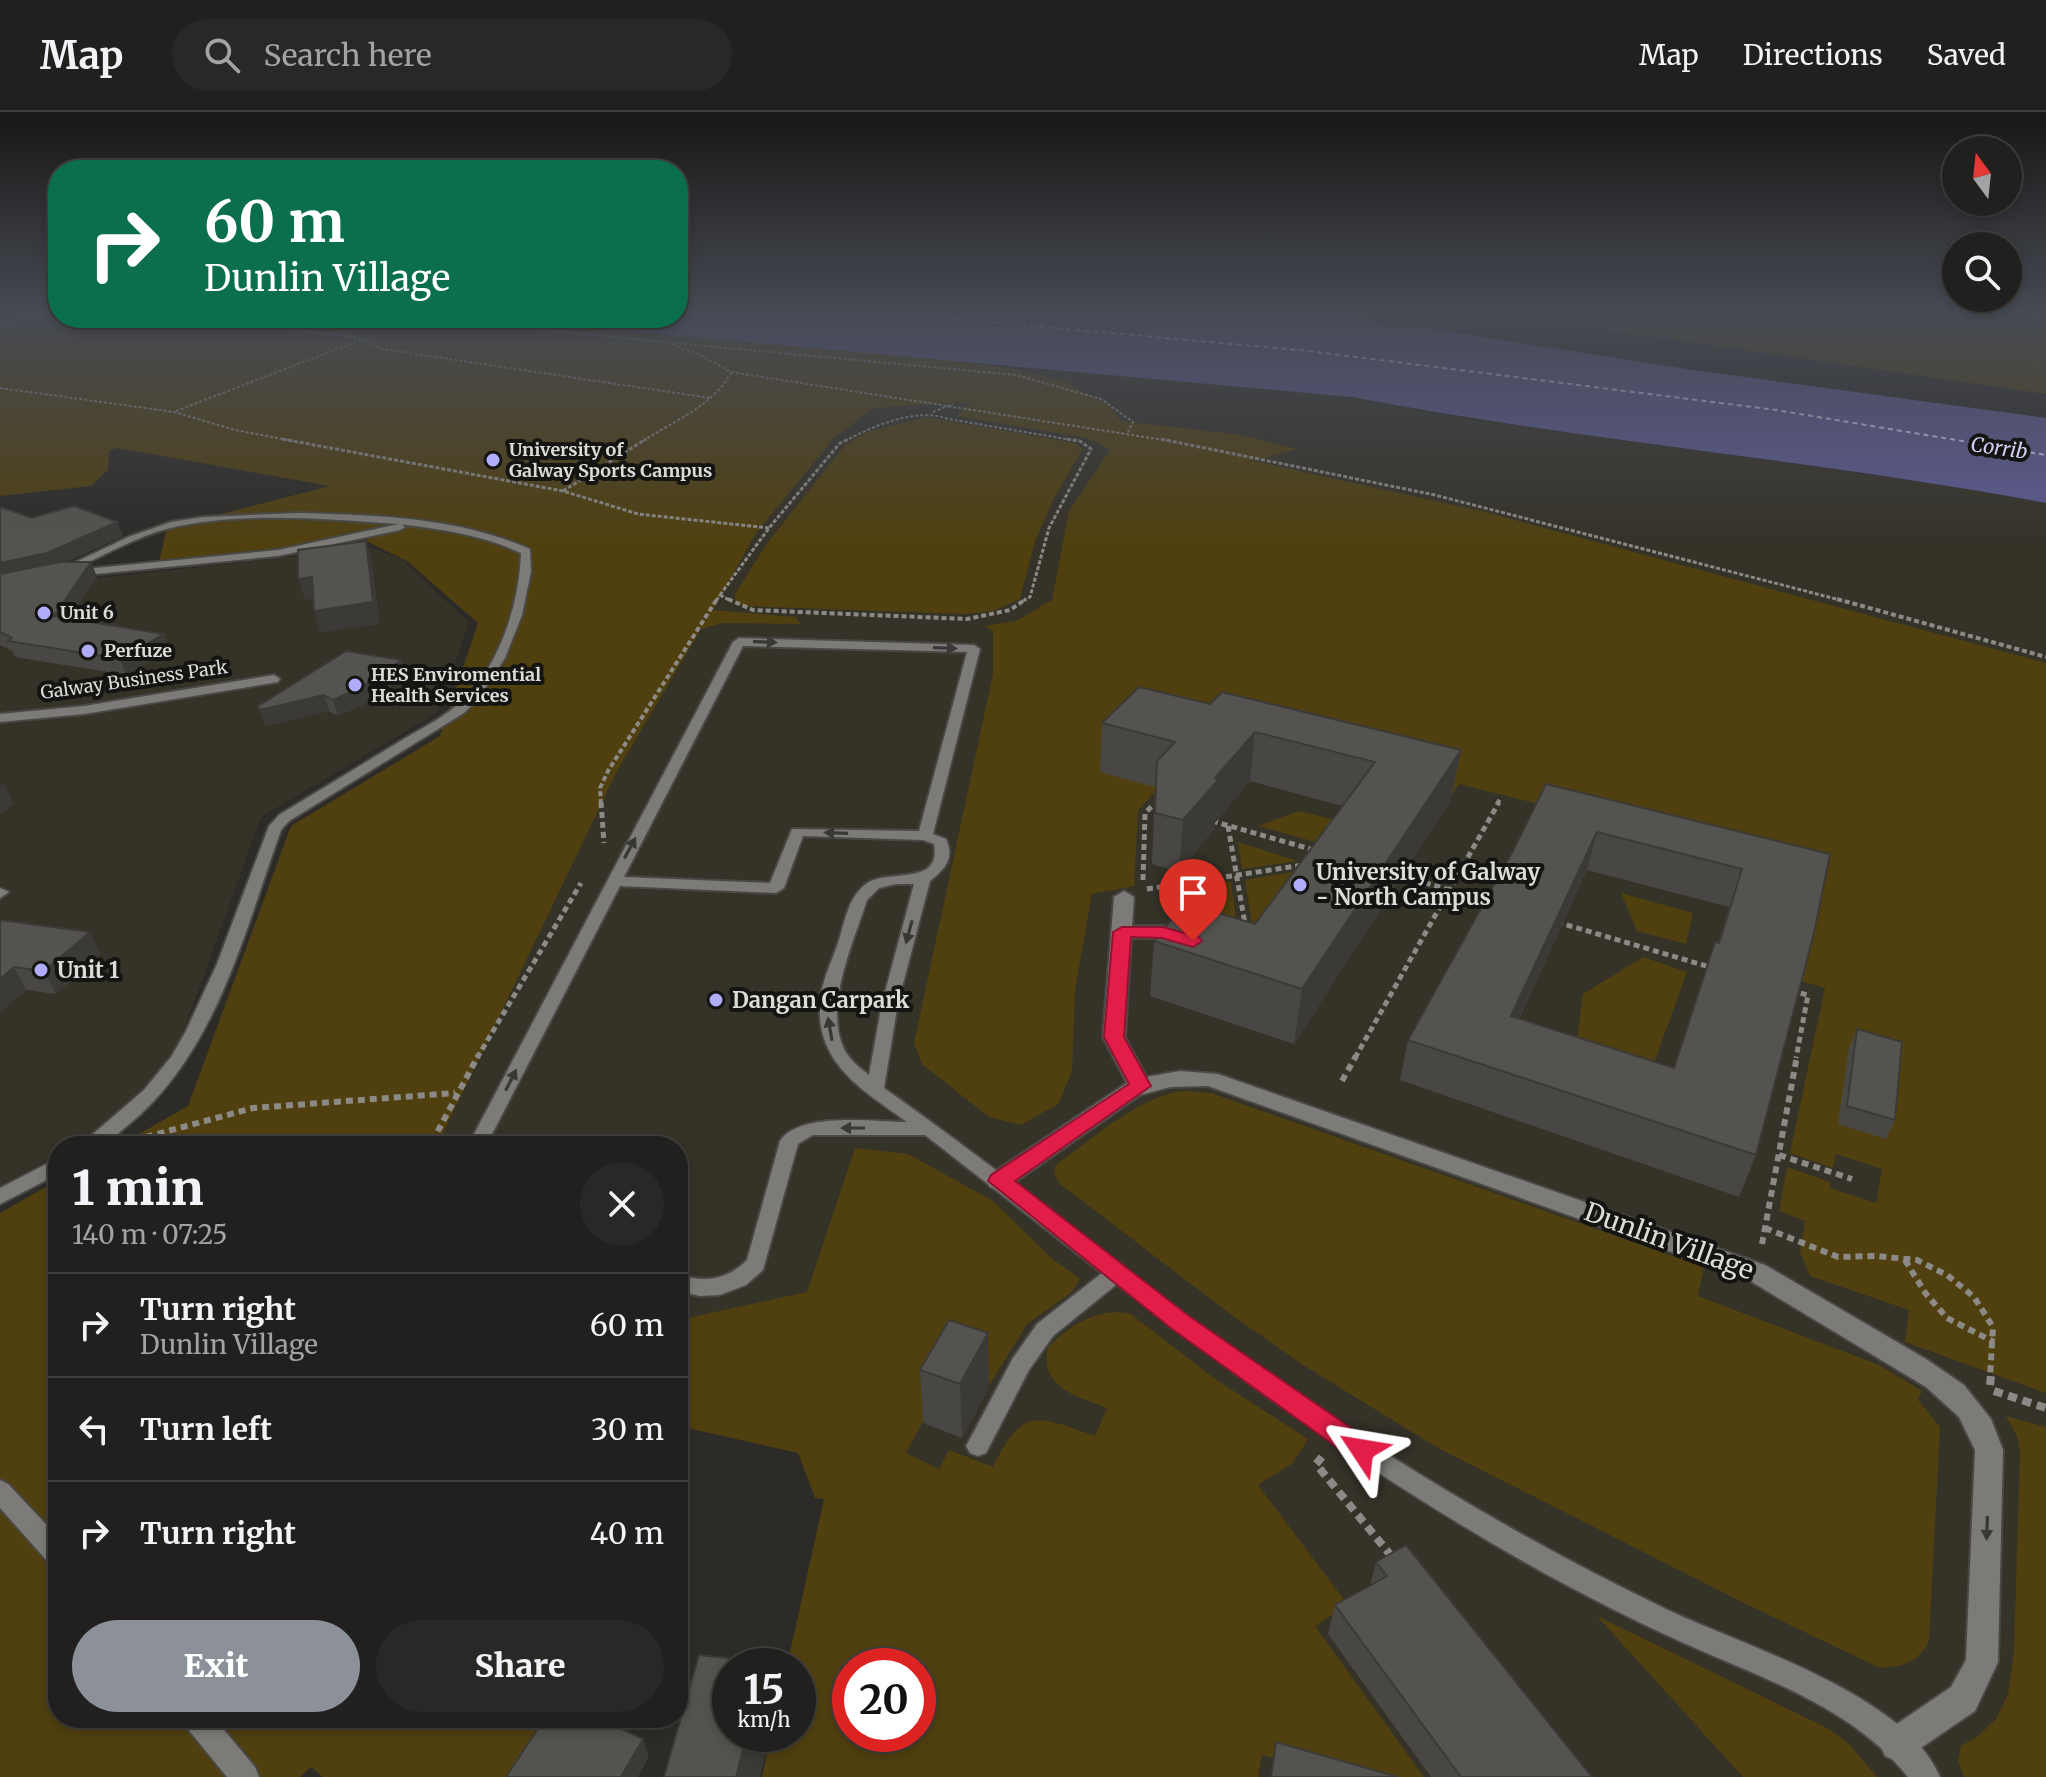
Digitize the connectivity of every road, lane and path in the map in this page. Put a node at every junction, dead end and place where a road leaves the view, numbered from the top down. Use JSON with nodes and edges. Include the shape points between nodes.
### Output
{"nodes":[{"id":1,"x":12,"y":390,"type":"edge"},
{"id":2,"x":231,"y":390,"type":"edge"},
{"id":3,"x":654,"y":390,"type":"edge"},
{"id":4,"x":721,"y":390,"type":"edge"},
{"id":5,"x":854,"y":390,"type":"edge"},
{"id":6,"x":1068,"y":390,"type":"edge"},
{"id":7,"x":710,"y":398,"type":"junction"},
{"id":8,"x":954,"y":404,"type":"junction"},
{"id":9,"x":174,"y":412,"type":"junction"},
{"id":10,"x":932,"y":413,"type":"junction"},
{"id":11,"x":1128,"y":432,"type":"junction"},
{"id":12,"x":563,"y":491,"type":"junction"},
{"id":13,"x":415,"y":525,"type":"junction"},
{"id":14,"x":769,"y":528,"type":"junction"},
{"id":15,"x":720,"y":595,"type":"junction"},
{"id":16,"x":2046,"y":657,"type":"edge"},
{"id":17,"x":274,"y":679,"type":"dead end"},
{"id":18,"x":0,"y":718,"type":"edge"},
{"id":19,"x":1500,"y":799,"type":"dead end"},
{"id":20,"x":1168,"y":809,"type":"edge"},
{"id":21,"x":1198,"y":817,"type":"edge"},
{"id":22,"x":1228,"y":826,"type":"junction"},
{"id":23,"x":925,"y":836,"type":"junction"},
{"id":24,"x":604,"y":843,"type":"dead end"},
{"id":25,"x":1315,"y":851,"type":"edge"},
{"id":26,"x":1309,"y":864,"type":"edge"},
{"id":27,"x":589,"y":870,"type":"dead end"},
{"id":28,"x":1389,"y":872,"type":"edge"},
{"id":29,"x":1237,"y":875,"type":"junction"},
{"id":30,"x":923,"y":879,"type":"junction"},
{"id":31,"x":613,"y":881,"type":"junction"},
{"id":32,"x":1449,"y":889,"type":"junction"},
{"id":33,"x":1124,"y":897,"type":"dead end"},
{"id":34,"x":1492,"y":902,"type":"edge"},
{"id":35,"x":1549,"y":919,"type":"edge"},
{"id":36,"x":1246,"y":931,"type":"edge"},
{"id":37,"x":1122,"y":932,"type":"junction"},
{"id":38,"x":1207,"y":946,"type":"edge"},
{"id":39,"x":1714,"y":968,"type":"edge"},
{"id":40,"x":1790,"y":990,"type":"edge"},
{"id":41,"x":1342,"y":1081,"type":"dead end"},
{"id":42,"x":1140,"y":1086,"type":"junction"},
{"id":43,"x":875,"y":1090,"type":"junction"},
{"id":44,"x":456,"y":1093,"type":"junction"},
{"id":45,"x":931,"y":1129,"type":"junction"},
{"id":46,"x":101,"y":1136,"type":"edge"},
{"id":47,"x":148,"y":1136,"type":"edge"},
{"id":48,"x":435,"y":1136,"type":"edge"},
{"id":49,"x":482,"y":1136,"type":"edge"},
{"id":50,"x":1779,"y":1155,"type":"junction"},
{"id":51,"x":48,"y":1171,"type":"edge"},
{"id":52,"x":1852,"y":1179,"type":"dead end"},
{"id":53,"x":999,"y":1181,"type":"junction"},
{"id":54,"x":0,"y":1197,"type":"edge"},
{"id":55,"x":1765,"y":1228,"type":"junction"},
{"id":56,"x":1904,"y":1259,"type":"junction"},
{"id":57,"x":1118,"y":1272,"type":"junction"},
{"id":58,"x":1756,"y":1272,"type":"junction"},
{"id":59,"x":688,"y":1286,"type":"edge"},
{"id":60,"x":1994,"y":1342,"type":"junction"},
{"id":61,"x":1990,"y":1390,"type":"dead end"},
{"id":62,"x":978,"y":1446,"type":"dead end"},
{"id":63,"x":1328,"y":1450,"type":"dead end"},
{"id":64,"x":0,"y":1491,"type":"edge"},
{"id":65,"x":48,"y":1544,"type":"edge"},
{"id":66,"x":1395,"y":1561,"type":"edge"},
{"id":67,"x":205,"y":1728,"type":"edge"},
{"id":68,"x":1897,"y":1744,"type":"junction"},
{"id":69,"x":245,"y":1777,"type":"edge"},
{"id":70,"x":1926,"y":1777,"type":"edge"}],
"edges":[{"from":1,"to":9,"type":"path"},
{"from":2,"to":9,"type":"path"},
{"from":3,"to":7,"type":"path"},
{"from":4,"to":7,"type":"path"},
{"from":5,"to":8,"type":"path"},
{"from":6,"to":11,"type":"path","via":[[1101,399],[1133,422]]},
{"from":7,"to":12,"type":"path"},
{"from":8,"to":10,"type":"path"},
{"from":8,"to":11,"type":"path"},
{"from":9,"to":12,"type":"path","via":[[235,430]]},
{"from":10,"to":14,"type":"path","via":[[868,429],[840,443]]},
{"from":10,"to":15,"type":"path","via":[[1080,441],[1091,449],[1049,528],[1030,597],[1023,604],[967,619],[753,610]]},
{"from":11,"to":16,"type":"path","via":[[1435,495]]},
{"from":12,"to":14,"type":"path","via":[[638,514]]},
{"from":13,"to":13,"type":"lane","via":[[349,516],[170,525],[51,575],[278,553]]},
{"from":13,"to":46,"type":"lane","via":[[472,531],[526,551],[514,617],[484,682],[460,710],[297,809],[274,829],[209,1001],[188,1042],[160,1084]]},
{"from":14,"to":15,"type":"path"},
{"from":15,"to":24,"type":"path","via":[[600,788]]},
{"from":17,"to":18,"type":"lane","name":"Galway Business Park"},
{"from":19,"to":32,"type":"path"},
{"from":20,"to":29,"type":"path","via":[[1153,805],[1145,813],[1143,889]]},
{"from":21,"to":22,"type":"path"},
{"from":22,"to":25,"type":"path"},
{"from":22,"to":29,"type":"path"},
{"from":23,"to":30,"type":"lane","via":[[941,842],[943,852],[939,867]]},
{"from":23,"to":31,"type":"lane","one_way":true,"via":[[797,832],[776,888]]},
{"from":31,"to":23,"type":"lane","one_way":true,"via":[[739,642],[974,649]]},
{"from":26,"to":29,"type":"path"},
{"from":27,"to":44,"type":"path"},
{"from":28,"to":32,"type":"path"},
{"from":29,"to":36,"type":"path"},
{"from":30,"to":43,"type":"lane","one_way":true,"via":[[890,1003]]},
{"from":43,"to":30,"type":"lane","one_way":true,"via":[[847,1067],[832,1042],[828,1000],[860,898],[874,885]]},
{"from":49,"to":31,"type":"lane","one_way":true},
{"from":32,"to":34,"type":"path"},
{"from":32,"to":41,"type":"path"},
{"from":33,"to":37,"type":"street"},
{"from":35,"to":39,"type":"path"},
{"from":37,"to":38,"type":"street","via":[[1163,932]]},
{"from":37,"to":42,"type":"street","via":[[1114,1037]]},
{"from":40,"to":50,"type":"path","via":[[1808,995]]},
{"from":42,"to":53,"type":"street","name":"Dunlin Village"},
{"from":42,"to":58,"type":"street","name":"Dunlin Village","via":[[1174,1078],[1210,1079]]},
{"from":43,"to":45,"type":"lane"},
{"from":44,"to":47,"type":"path","via":[[253,1108]]},
{"from":44,"to":48,"type":"path"},
{"from":45,"to":53,"type":"lane"},
{"from":45,"to":59,"type":"lane","one_way":true,"via":[[800,1132],[789,1141],[756,1264],[742,1280],[723,1287]]},
{"from":50,"to":52,"type":"path"},
{"from":50,"to":55,"type":"path"},
{"from":51,"to":54,"type":"lane"},
{"from":53,"to":57,"type":"lane"},
{"from":55,"to":56,"type":"path","via":[[1838,1257]]},
{"from":55,"to":58,"type":"path"},
{"from":56,"to":60,"type":"path","via":[[1947,1318]]},
{"from":56,"to":60,"type":"path","via":[[1934,1267],[1962,1286],[1985,1312]]},
{"from":57,"to":62,"type":"lane","via":[[1045,1330]]},
{"from":57,"to":68,"type":"lane","via":[[1265,1384],[1479,1524],[1862,1714]]},
{"from":58,"to":68,"type":"street","name":"Dunlin Village","one_way":true,"via":[[1947,1385],[1985,1432],[1989,1450],[1982,1662],[1963,1699]]},
{"from":60,"to":61,"type":"path"},
{"from":63,"to":66,"type":"path","via":[[1316,1464]]},
{"from":64,"to":65,"type":"lane"},
{"from":67,"to":69,"type":"lane"},
{"from":68,"to":70,"type":"lane"}]}
